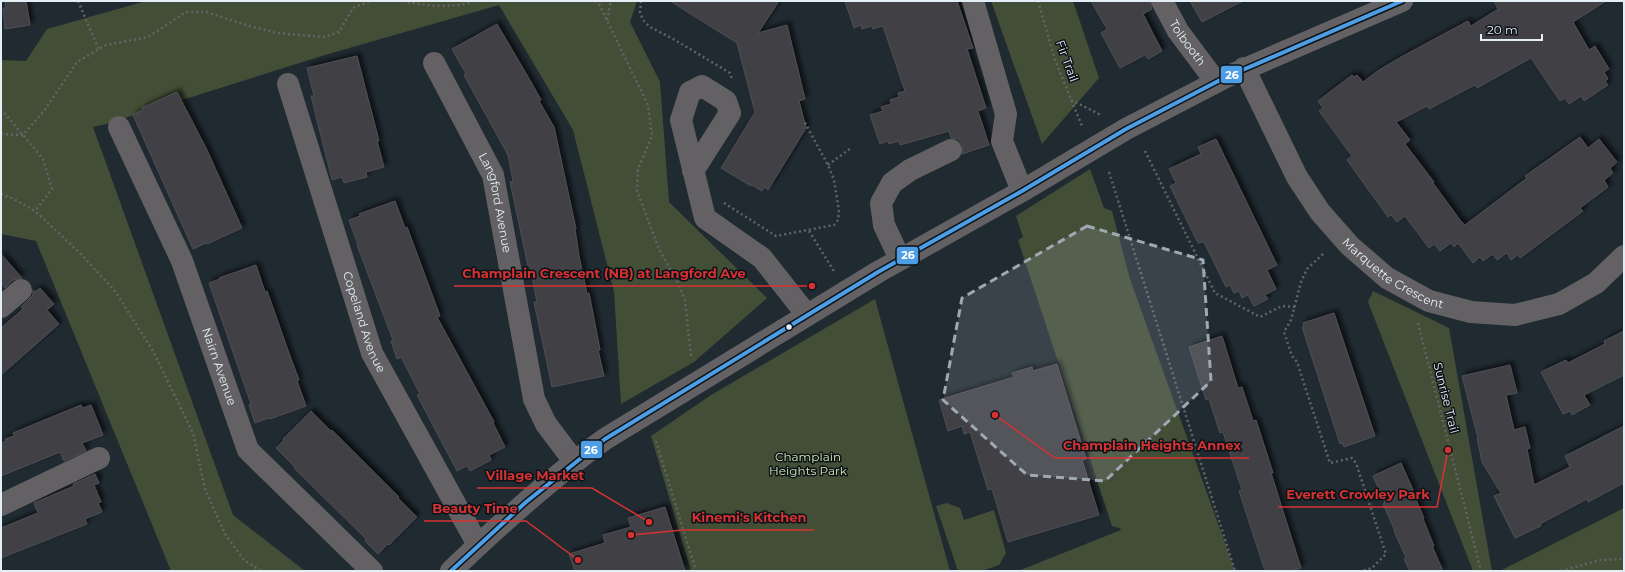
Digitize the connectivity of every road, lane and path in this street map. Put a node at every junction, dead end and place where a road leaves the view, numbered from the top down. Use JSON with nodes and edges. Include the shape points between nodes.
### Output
{"nodes":[{"id":1,"x":78,"y":1,"type":"edge"},
{"id":2,"x":370,"y":1,"type":"edge"},
{"id":3,"x":403,"y":1,"type":"edge"},
{"id":4,"x":448,"y":1,"type":"edge"},
{"id":5,"x":474,"y":1,"type":"edge"},
{"id":6,"x":594,"y":1,"type":"edge"},
{"id":7,"x":610,"y":1,"type":"edge"},
{"id":8,"x":641,"y":1,"type":"edge"},
{"id":9,"x":973,"y":1,"type":"edge"},
{"id":10,"x":1038,"y":1,"type":"edge"},
{"id":11,"x":1162,"y":1,"type":"edge"},
{"id":12,"x":1402,"y":1,"type":"edge"},
{"id":13,"x":448,"y":5,"type":"junction"},
{"id":14,"x":607,"y":20,"type":"junction"},
{"id":15,"x":99,"y":50,"type":"junction"},
{"id":16,"x":434,"y":63,"type":"dead end"},
{"id":17,"x":1244,"y":68,"type":"junction"},
{"id":18,"x":1216,"y":82,"type":"junction"},
{"id":19,"x":288,"y":84,"type":"dead end"},
{"id":20,"x":734,"y":87,"type":"dead end"},
{"id":21,"x":1072,"y":100,"type":"junction"},
{"id":22,"x":1,"y":109,"type":"edge"},
{"id":23,"x":1101,"y":115,"type":"dead end"},
{"id":24,"x":804,"y":121,"type":"dead end"},
{"id":25,"x":1082,"y":126,"type":"dead end"},
{"id":26,"x":119,"y":127,"type":"dead end"},
{"id":27,"x":1,"y":134,"type":"edge"},
{"id":28,"x":23,"y":135,"type":"junction"},
{"id":29,"x":851,"y":148,"type":"dead end"},
{"id":30,"x":951,"y":150,"type":"dead end"},
{"id":31,"x":1145,"y":151,"type":"dead end"},
{"id":32,"x":828,"y":165,"type":"junction"},
{"id":33,"x":693,"y":171,"type":"dead end"},
{"id":34,"x":1109,"y":172,"type":"dead end"},
{"id":35,"x":1022,"y":191,"type":"junction"},
{"id":36,"x":1,"y":194,"type":"edge"},
{"id":37,"x":723,"y":202,"type":"dead end"},
{"id":38,"x":35,"y":211,"type":"junction"},
{"id":39,"x":808,"y":231,"type":"junction"},
{"id":40,"x":1323,"y":254,"type":"dead end"},
{"id":41,"x":1624,"y":256,"type":"edge"},
{"id":42,"x":900,"y":259,"type":"junction"},
{"id":43,"x":835,"y":273,"type":"dead end"},
{"id":44,"x":21,"y":290,"type":"dead end"},
{"id":45,"x":1,"y":307,"type":"edge"},
{"id":46,"x":1295,"y":307,"type":"junction"},
{"id":47,"x":807,"y":315,"type":"junction"},
{"id":48,"x":1418,"y":323,"type":"dead end"},
{"id":49,"x":691,"y":356,"type":"dead end"},
{"id":50,"x":656,"y":441,"type":"dead end"},
{"id":51,"x":99,"y":458,"type":"dead end"},
{"id":52,"x":574,"y":462,"type":"junction"},
{"id":53,"x":1,"y":504,"type":"edge"},
{"id":54,"x":478,"y":545,"type":"junction"},
{"id":55,"x":1624,"y":559,"type":"edge"},
{"id":56,"x":261,"y":571,"type":"edge"},
{"id":57,"x":372,"y":571,"type":"edge"},
{"id":58,"x":451,"y":571,"type":"edge"},
{"id":59,"x":696,"y":571,"type":"edge"},
{"id":60,"x":1235,"y":571,"type":"edge"},
{"id":61,"x":1362,"y":571,"type":"edge"},
{"id":62,"x":1481,"y":571,"type":"edge"},
{"id":63,"x":1561,"y":571,"type":"edge"}],
"edges":[{"from":1,"to":15,"type":"path"},
{"from":2,"to":15,"type":"path","via":[[353,8],[339,32],[322,37],[277,33],[206,12],[186,12],[148,37],[106,45]]},
{"from":3,"to":13,"type":"path","via":[[420,6]]},
{"from":4,"to":13,"type":"path"},
{"from":5,"to":13,"type":"path"},
{"from":6,"to":14,"type":"path","via":[[599,4]]},
{"from":7,"to":14,"type":"path"},
{"from":8,"to":20,"type":"path","via":[[642,20],[730,73]]},
{"from":9,"to":35,"type":"street","via":[[1006,114],[1002,142]]},
{"from":10,"to":21,"type":"path","name":"Fir Trail","via":[[1055,60]]},
{"from":11,"to":18,"type":"street","name":"Tolbooth","via":[[1178,31]]},
{"from":12,"to":17,"type":"street"},
{"from":14,"to":49,"type":"path","via":[[648,106],[652,136],[638,169],[637,191],[659,249],[679,285],[684,300]]},
{"from":15,"to":28,"type":"path","via":[[77,62],[44,111]]},
{"from":16,"to":52,"type":"street","name":"Langford Avenue","via":[[493,175],[534,399],[546,424]]},
{"from":17,"to":18,"type":"street"},
{"from":17,"to":41,"type":"street","name":"Marquette Crescent","via":[[1297,177],[1320,212],[1350,246],[1387,278],[1429,301],[1471,312],[1515,315],[1559,304],[1596,283]]},
{"from":18,"to":35,"type":"street","via":[[1126,129]]},
{"from":19,"to":54,"type":"street","name":"Copeland Avenue","via":[[372,353]]},
{"from":21,"to":23,"type":"path"},
{"from":21,"to":25,"type":"path","name":"Fir Trail"},
{"from":22,"to":28,"type":"path"},
{"from":24,"to":32,"type":"path"},
{"from":26,"to":57,"type":"street","name":"Nairn Avenue","via":[[182,261],[248,450]]},
{"from":27,"to":28,"type":"path"},
{"from":28,"to":38,"type":"path","via":[[44,159],[52,189]]},
{"from":29,"to":32,"type":"path"},
{"from":30,"to":42,"type":"street","via":[[910,170],[892,183],[881,203],[884,225]]},
{"from":31,"to":46,"type":"path","via":[[1216,293],[1260,317],[1282,306]]},
{"from":32,"to":39,"type":"path","via":[[834,180],[838,220],[834,225]]},
{"from":33,"to":47,"type":"street","via":[[705,218],[762,258]]},
{"from":34,"to":60,"type":"path"},
{"from":35,"to":42,"type":"street"},
{"from":36,"to":38,"type":"path"},
{"from":37,"to":39,"type":"path","via":[[776,236]]},
{"from":38,"to":56,"type":"path","via":[[79,252],[115,292],[153,351],[193,433],[205,489],[225,534],[244,560]]},
{"from":39,"to":43,"type":"path"},
{"from":40,"to":46,"type":"path","via":[[1307,269]]},
{"from":42,"to":47,"type":"street"},
{"from":44,"to":45,"type":"street"},
{"from":46,"to":61,"type":"path","via":[[1284,332],[1330,463],[1352,458],[1356,463],[1386,554],[1372,568]]},
{"from":47,"to":52,"type":"street","via":[[605,439]]},
{"from":48,"to":62,"type":"path","name":"Sunrise Trail"},
{"from":50,"to":59,"type":"path"},
{"from":51,"to":53,"type":"street"},
{"from":52,"to":54,"type":"street"},
{"from":54,"to":58,"type":"street"},
{"from":55,"to":63,"type":"path","via":[[1600,560]]}]}
